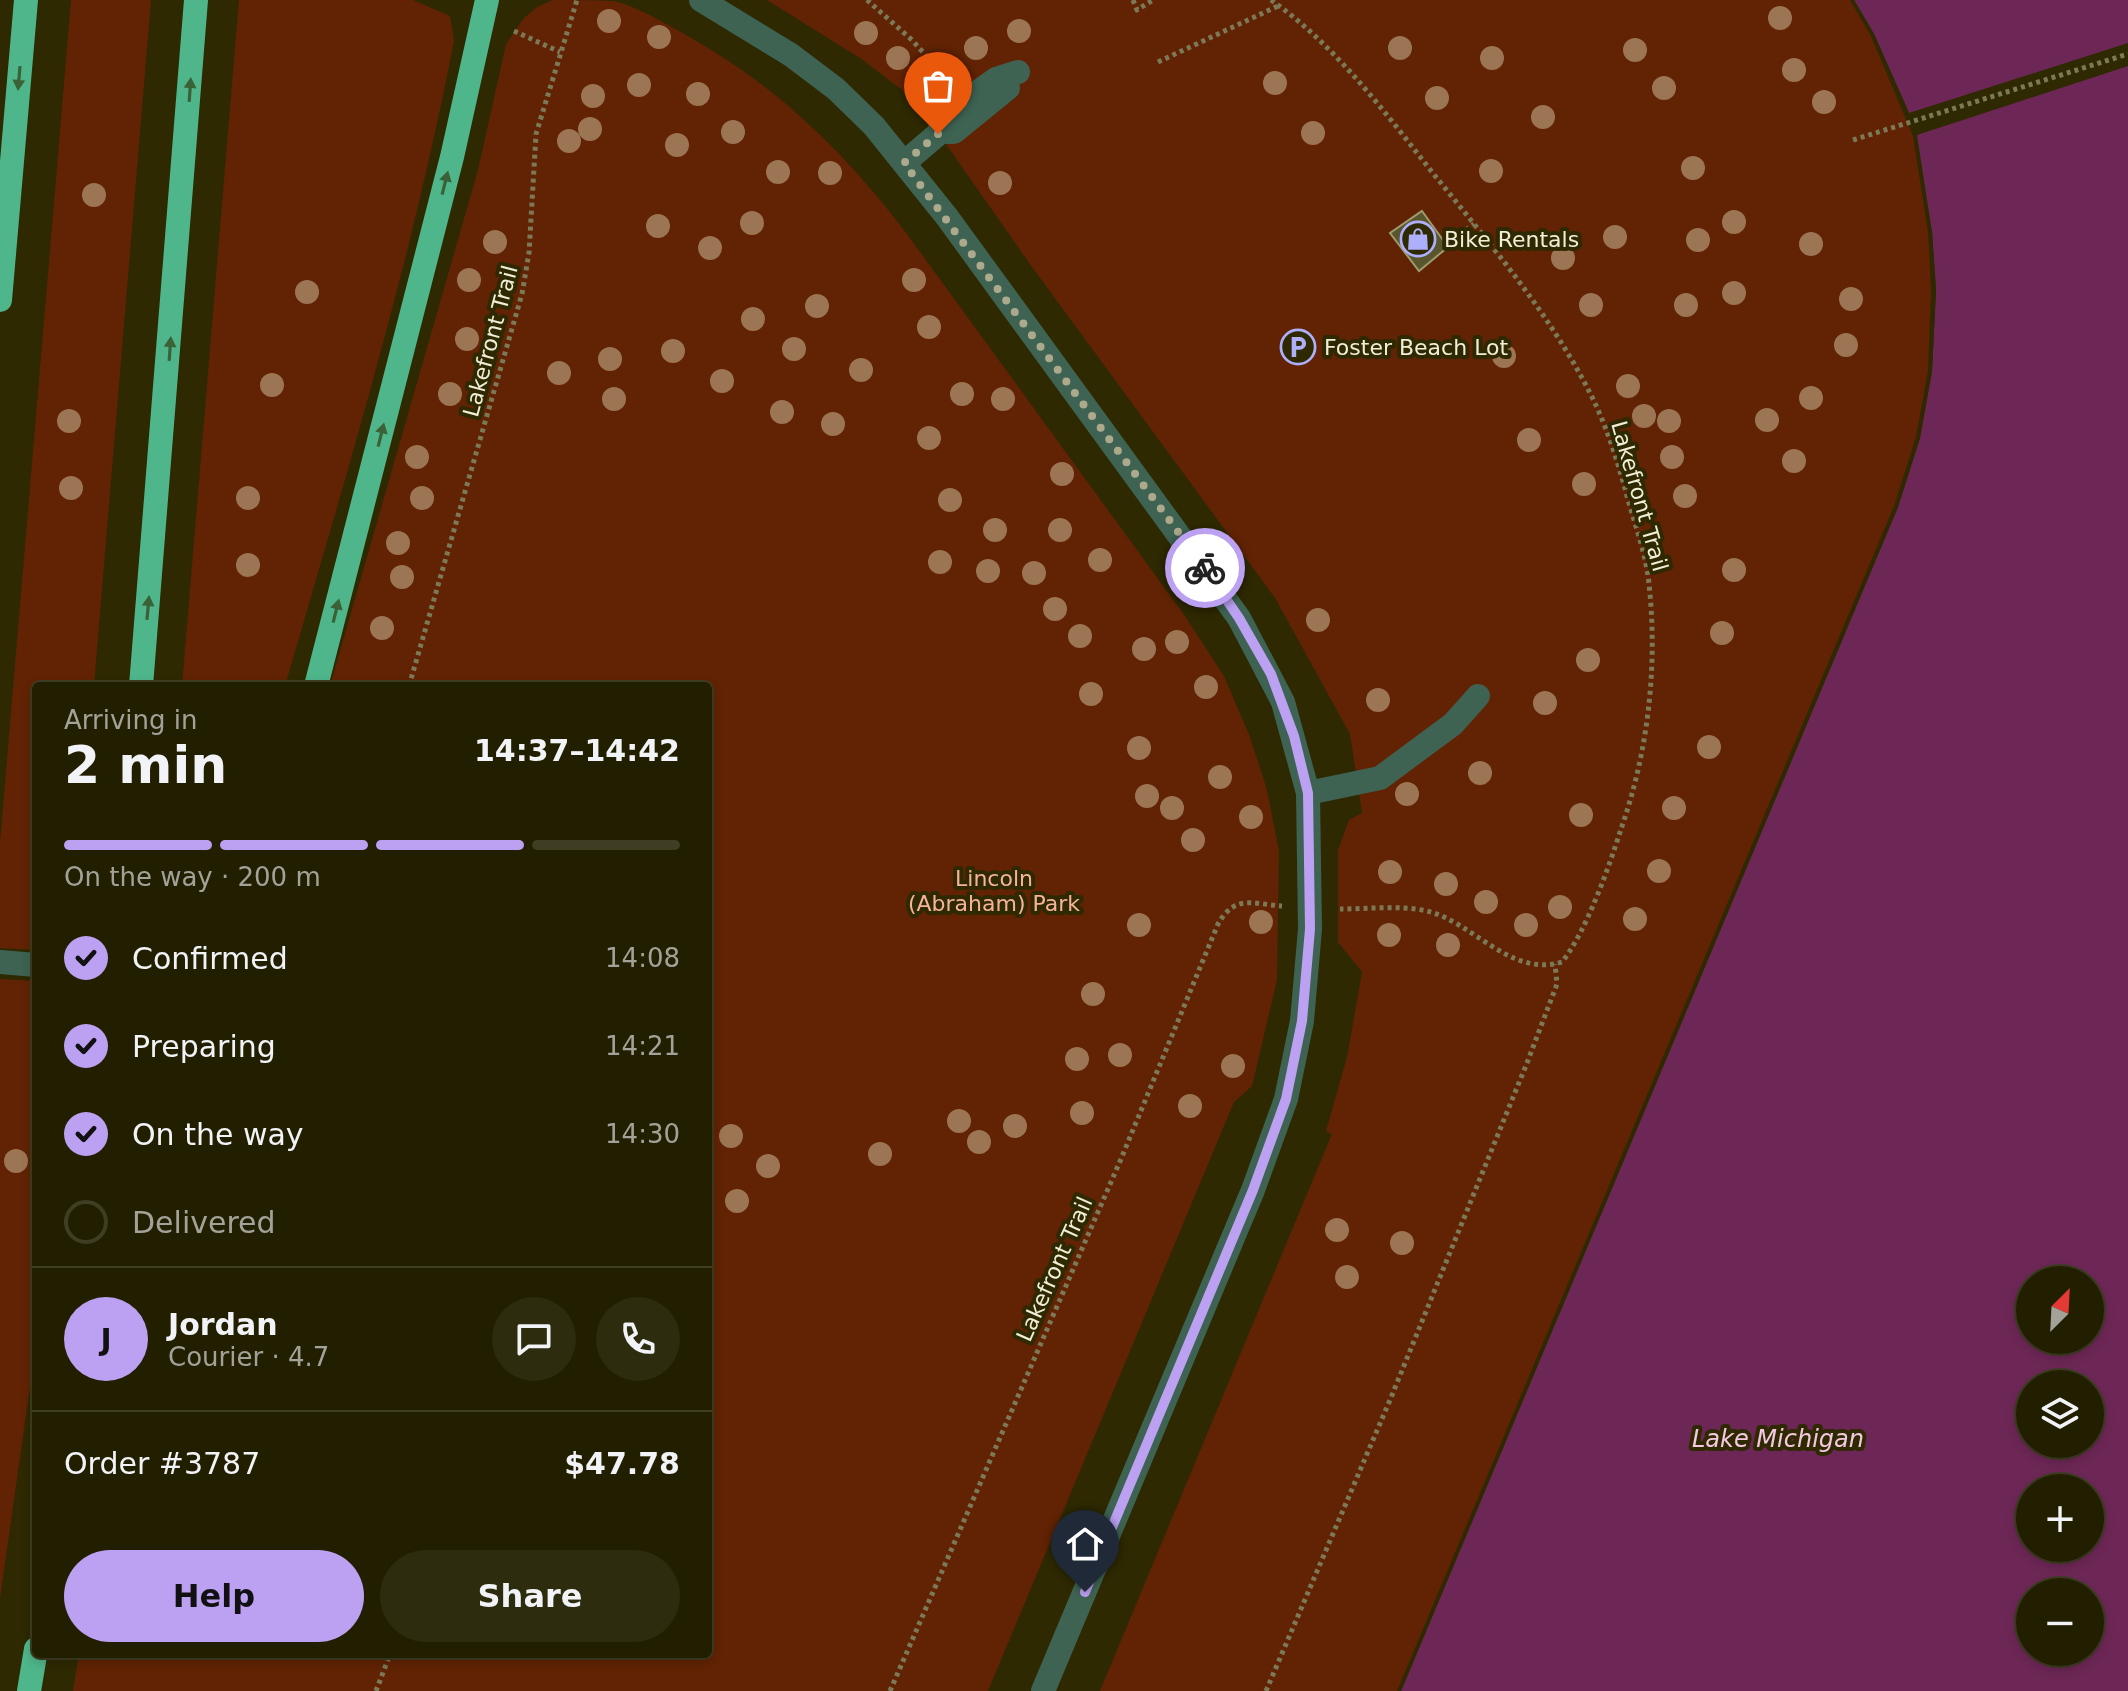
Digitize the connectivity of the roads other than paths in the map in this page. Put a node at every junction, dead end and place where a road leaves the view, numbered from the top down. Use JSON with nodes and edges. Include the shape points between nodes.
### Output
{"nodes":[{"id":1,"x":26,"y":0,"type":"edge"},
{"id":2,"x":196,"y":0,"type":"edge"},
{"id":3,"x":487,"y":0,"type":"edge"},
{"id":4,"x":701,"y":0,"type":"edge"},
{"id":5,"x":938,"y":134,"type":"dead end"},
{"id":6,"x":904,"y":163,"type":"junction"},
{"id":7,"x":0,"y":300,"type":"edge"},
{"id":8,"x":141,"y":682,"type":"edge"},
{"id":9,"x":317,"y":682,"type":"edge"},
{"id":10,"x":1358,"y":780,"type":"dead end"},
{"id":11,"x":1308,"y":793,"type":"junction"},
{"id":12,"x":0,"y":962,"type":"edge"},
{"id":13,"x":32,"y":965,"type":"edge"},
{"id":14,"x":34,"y":1658,"type":"edge"},
{"id":15,"x":29,"y":1691,"type":"edge"},
{"id":16,"x":1043,"y":1691,"type":"edge"}],
"edges":[{"from":1,"to":7,"type":"highway","one_way":true},
{"from":8,"to":2,"type":"highway","one_way":true},
{"from":9,"to":3,"type":"highway","one_way":true,"via":[[452,157]]},
{"from":4,"to":6,"type":"lane","via":[[836,89]]},
{"from":5,"to":6,"type":"lane"},
{"from":6,"to":11,"type":"lane","via":[[1239,618],[1283,702]]},
{"from":10,"to":11,"type":"lane"},
{"from":11,"to":16,"type":"lane","via":[[1310,929],[1302,1021],[1286,1099],[1253,1190]]},
{"from":12,"to":13,"type":"lane"},
{"from":14,"to":15,"type":"highway"}]}
